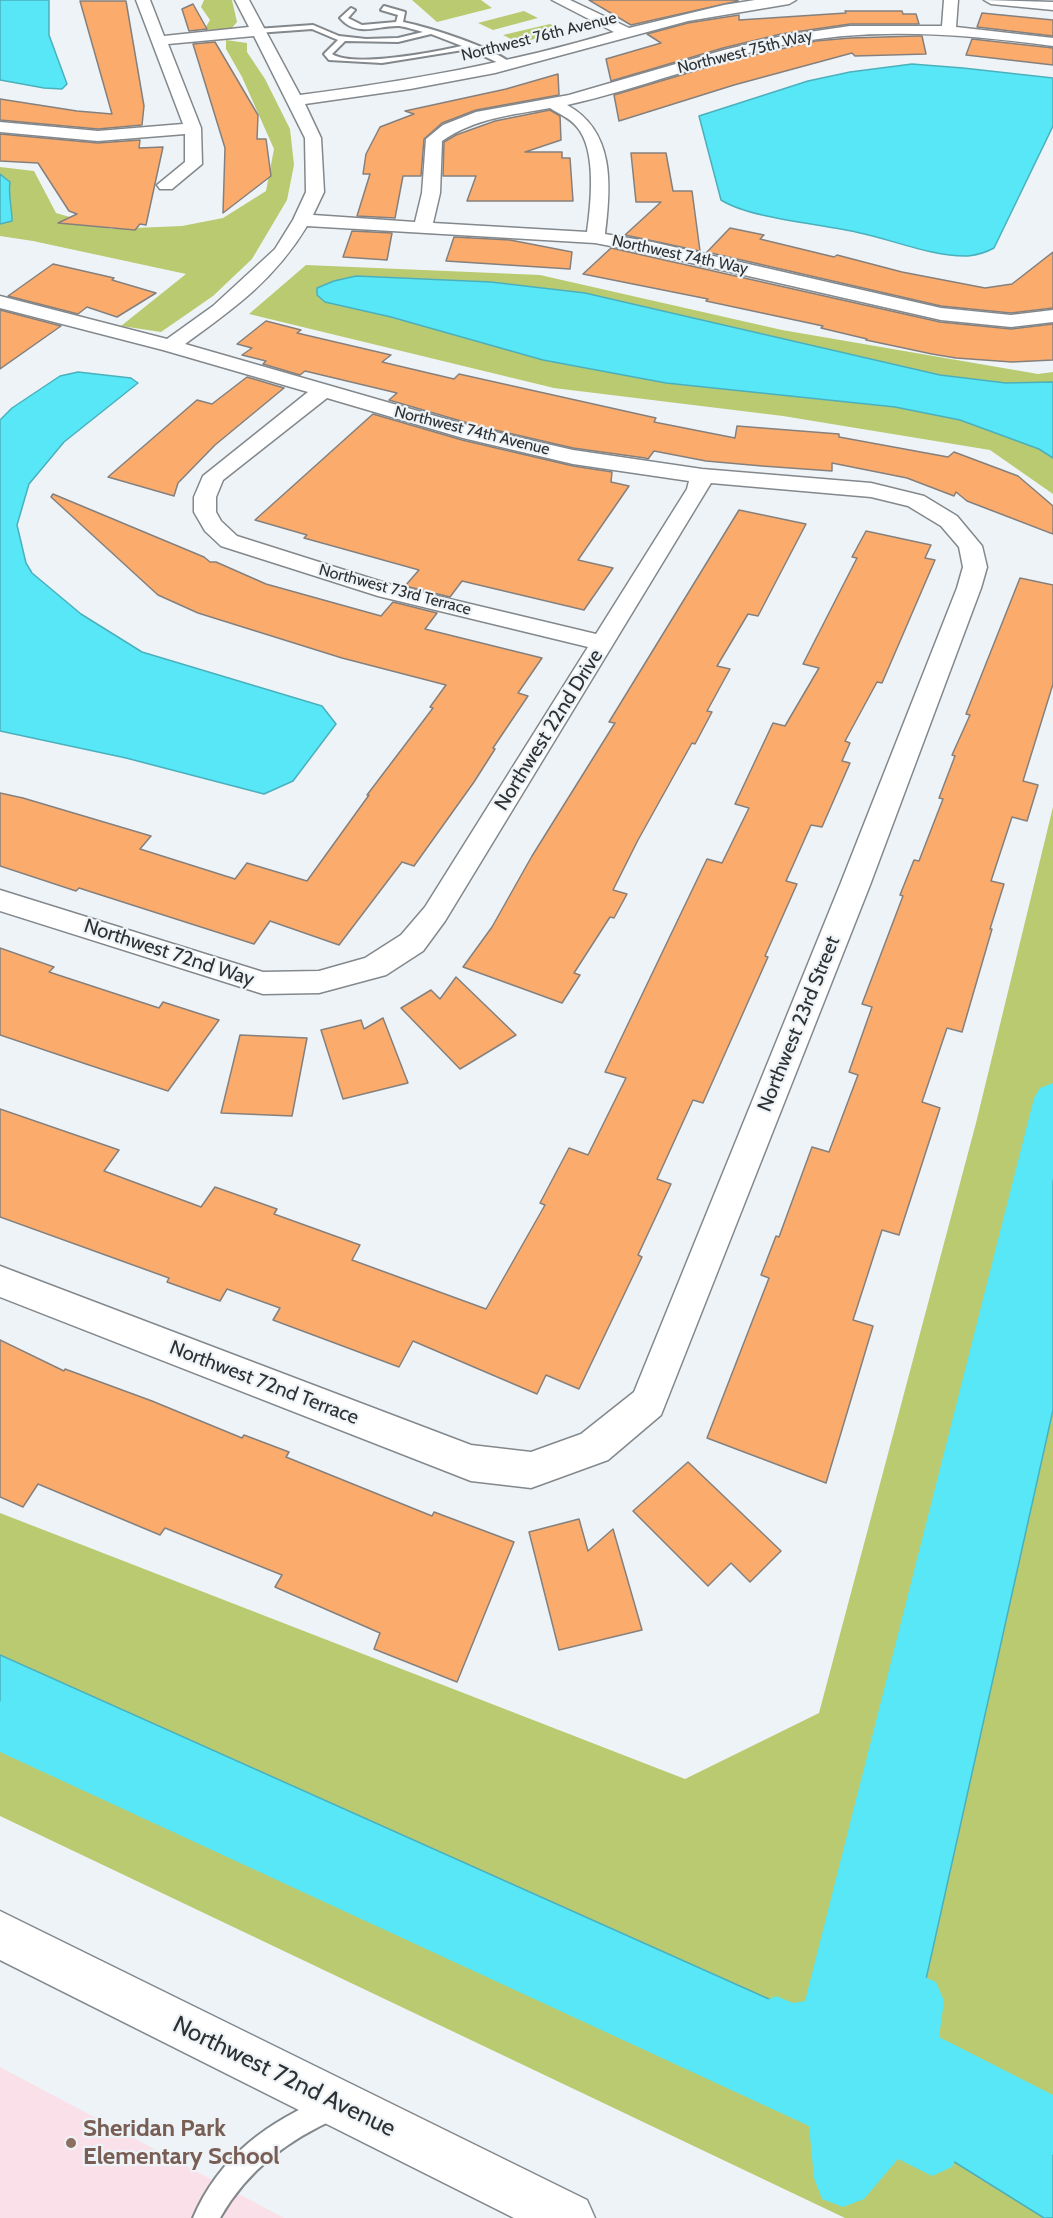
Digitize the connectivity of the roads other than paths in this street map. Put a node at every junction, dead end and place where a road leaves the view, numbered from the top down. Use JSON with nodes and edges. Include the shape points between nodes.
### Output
{"nodes":[{"id":1,"x":143,"y":0,"type":"edge"},
{"id":2,"x":242,"y":0,"type":"edge"},
{"id":3,"x":559,"y":0,"type":"edge"},
{"id":4,"x":789,"y":0,"type":"edge"},
{"id":5,"x":951,"y":0,"type":"edge"},
{"id":6,"x":991,"y":0,"type":"edge"},
{"id":7,"x":1053,"y":6,"type":"edge"},
{"id":8,"x":384,"y":8,"type":"dead end"},
{"id":9,"x":351,"y":10,"type":"dead end"},
{"id":10,"x":346,"y":21,"type":"junction"},
{"id":11,"x":335,"y":23,"type":"dead end"},
{"id":12,"x":399,"y":24,"type":"junction"},
{"id":13,"x":324,"y":25,"type":"dead end"},
{"id":14,"x":313,"y":27,"type":"junction"},
{"id":15,"x":949,"y":29,"type":"junction"},
{"id":16,"x":257,"y":31,"type":"junction"},
{"id":17,"x":432,"y":32,"type":"junction"},
{"id":18,"x":627,"y":33,"type":"junction"},
{"id":19,"x":342,"y":39,"type":"junction"},
{"id":20,"x":158,"y":40,"type":"junction"},
{"id":21,"x":1053,"y":42,"type":"edge"},
{"id":22,"x":471,"y":47,"type":"junction"},
{"id":23,"x":510,"y":65,"type":"junction"},
{"id":24,"x":295,"y":100,"type":"junction"},
{"id":25,"x":552,"y":103,"type":"junction"},
{"id":26,"x":0,"y":127,"type":"edge"},
{"id":27,"x":193,"y":128,"type":"junction"},
{"id":28,"x":166,"y":184,"type":"dead end"},
{"id":29,"x":302,"y":220,"type":"junction"},
{"id":30,"x":423,"y":227,"type":"junction"},
{"id":31,"x":595,"y":238,"type":"junction"},
{"id":32,"x":0,"y":302,"type":"edge"},
{"id":33,"x":1053,"y":316,"type":"edge"},
{"id":34,"x":170,"y":346,"type":"junction"},
{"id":35,"x":323,"y":391,"type":"junction"},
{"id":36,"x":702,"y":476,"type":"junction"},
{"id":37,"x":949,"y":521,"type":"joint"},
{"id":38,"x":603,"y":643,"type":"junction"},
{"id":39,"x":0,"y":900,"type":"edge"},
{"id":40,"x":375,"y":967,"type":"joint"},
{"id":41,"x":0,"y":1281,"type":"edge"},
{"id":42,"x":531,"y":1470,"type":"joint"},
{"id":43,"x":0,"y":1935,"type":"edge"},
{"id":44,"x":340,"y":2104,"type":"junction"},
{"id":45,"x":206,"y":2218,"type":"edge"},
{"id":46,"x":569,"y":2218,"type":"edge"}],
"edges":[{"from":1,"to":20,"type":"street"},
{"from":2,"to":16,"type":"street"},
{"from":3,"to":18,"type":"street"},
{"from":4,"to":18,"type":"street","name":"Northwest 76th Avenue","via":[[687,17]]},
{"from":5,"to":15,"type":"street"},
{"from":6,"to":7,"type":"street"},
{"from":8,"to":12,"type":"lane","via":[[402,14]]},
{"from":9,"to":10,"type":"lane"},
{"from":10,"to":11,"type":"lane"},
{"from":10,"to":12,"type":"lane","via":[[367,27]]},
{"from":12,"to":17,"type":"lane"},
{"from":13,"to":14,"type":"lane"},
{"from":14,"to":16,"type":"lane"},
{"from":14,"to":19,"type":"lane"},
{"from":15,"to":21,"type":"street","name":"Northwest 75th Way"},
{"from":15,"to":25,"type":"street","name":"Northwest 75th Way","via":[[863,30],[784,39]]},
{"from":16,"to":20,"type":"street"},
{"from":16,"to":24,"type":"street"},
{"from":17,"to":19,"type":"lane","via":[[398,40]]},
{"from":17,"to":22,"type":"lane"},
{"from":18,"to":23,"type":"street","name":"Northwest 76th Avenue"},
{"from":19,"to":22,"type":"lane","via":[[328,58],[382,60]]},
{"from":20,"to":27,"type":"street"},
{"from":22,"to":23,"type":"lane"},
{"from":23,"to":24,"type":"street","name":"Northwest 76th Avenue","via":[[404,86]]},
{"from":24,"to":29,"type":"street","via":[[313,138],[315,165],[315,192]]},
{"from":25,"to":30,"type":"street","name":"Northwest 75th Way","via":[[477,117],[445,130],[434,139],[431,193]]},
{"from":25,"to":31,"type":"street","via":[[584,124],[591,139],[600,182]]},
{"from":26,"to":27,"type":"street","via":[[98,136]]},
{"from":27,"to":28,"type":"street","via":[[194,164]]},
{"from":29,"to":30,"type":"street","name":"Northwest 74th Way"},
{"from":29,"to":34,"type":"street","via":[[282,252],[259,276]]},
{"from":30,"to":31,"type":"street","name":"Northwest 74th Way"},
{"from":31,"to":33,"type":"street","name":"Northwest 74th Way","via":[[941,314],[995,321]]},
{"from":32,"to":34,"type":"street","name":"Northwest 74th Avenue"},
{"from":34,"to":35,"type":"street","name":"Northwest 74th Avenue"},
{"from":35,"to":36,"type":"street","name":"Northwest 74th Avenue","via":[[573,457]]},
{"from":35,"to":38,"type":"street","name":"Northwest 73rd Terrace","via":[[214,476],[205,492],[208,524],[229,541],[387,591]]},
{"from":36,"to":37,"type":"street","name":"Northwest 74th Avenue","via":[[871,490],[916,501]]},
{"from":36,"to":38,"type":"street","name":"Northwest 22nd Drive","via":[[698,489]]},
{"from":37,"to":42,"type":"street","name":"Northwest 23rd Street","via":[[970,546],[975,567],[969,588],[648,1402],[594,1448]]},
{"from":38,"to":40,"type":"street","name":"Northwest 22nd Drive","via":[[435,914],[412,943]]},
{"from":39,"to":40,"type":"street","name":"Northwest 72nd Way","via":[[264,983],[319,982]]},
{"from":41,"to":42,"type":"street","name":"Northwest 72nd Terrace","via":[[471,1463]]},
{"from":43,"to":44,"type":"street","name":"Northwest 72nd Avenue"},
{"from":44,"to":45,"type":"lane","via":[[294,2124],[268,2141],[235,2173]]},
{"from":44,"to":46,"type":"street","name":"Northwest 72nd Avenue"}]}
